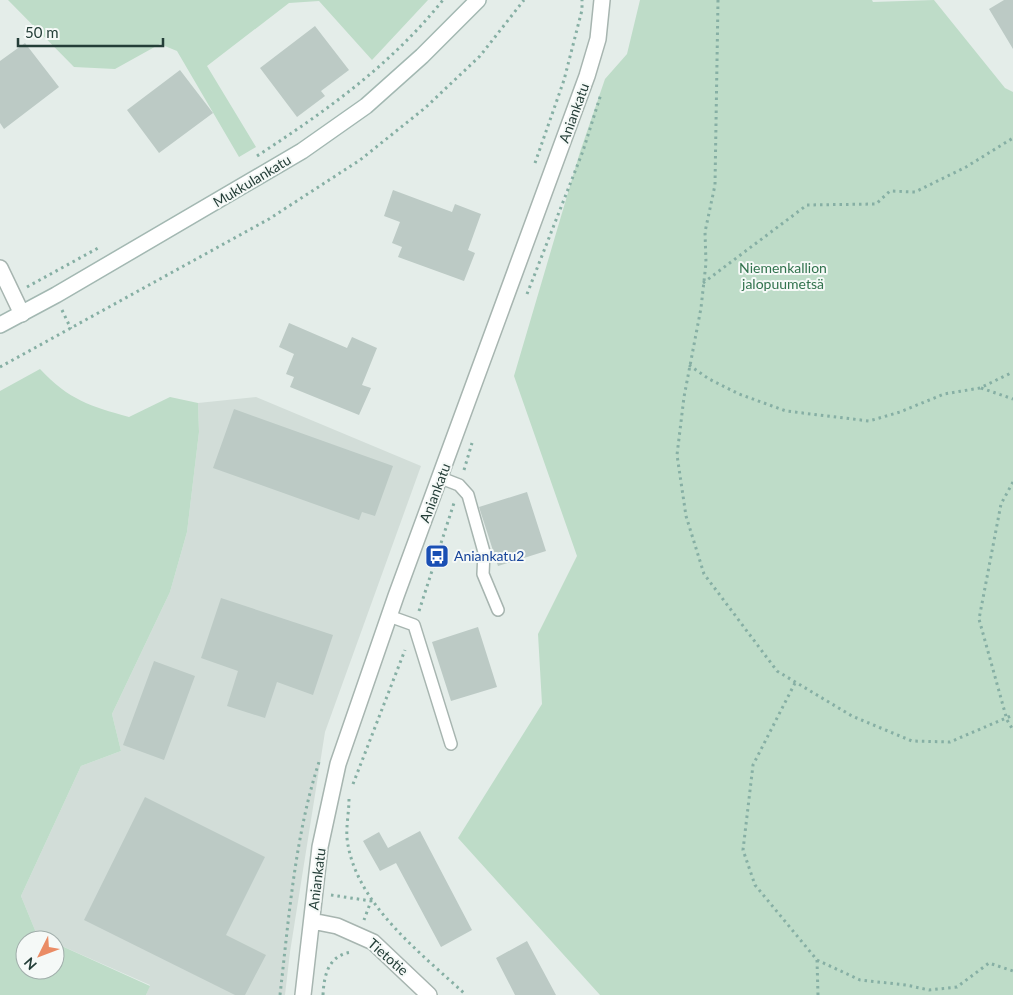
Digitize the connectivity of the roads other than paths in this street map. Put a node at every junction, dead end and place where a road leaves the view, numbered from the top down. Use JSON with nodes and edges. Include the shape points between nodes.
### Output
{"nodes":[{"id":1,"x":478,"y":0,"type":"edge"},
{"id":2,"x":602,"y":0,"type":"edge"},
{"id":3,"x":0,"y":268,"type":"edge"},
{"id":4,"x":22,"y":314,"type":"junction"},
{"id":5,"x":0,"y":325,"type":"edge"},
{"id":6,"x":442,"y":478,"type":"junction"},
{"id":7,"x":498,"y":610,"type":"dead end"},
{"id":8,"x":389,"y":616,"type":"junction"},
{"id":9,"x":451,"y":744,"type":"dead end"},
{"id":10,"x":312,"y":921,"type":"junction"},
{"id":11,"x":303,"y":995,"type":"edge"},
{"id":12,"x":429,"y":995,"type":"edge"}],
"edges":[{"from":1,"to":4,"type":"street","name":"Mukkulankatu","via":[[366,106],[302,151]]},
{"from":2,"to":6,"type":"street","name":"Aniankatu","via":[[598,39],[587,76]]},
{"from":3,"to":4,"type":"street"},
{"from":4,"to":5,"type":"street","name":"Mukkulankatu"},
{"from":6,"to":7,"type":"lane","via":[[459,485],[468,495],[484,552],[483,574]]},
{"from":6,"to":8,"type":"street","name":"Aniankatu"},
{"from":8,"to":9,"type":"lane","via":[[414,625]]},
{"from":8,"to":10,"type":"street","name":"Aniankatu","via":[[336,770],[320,847]]},
{"from":10,"to":11,"type":"street","name":"Aniankatu"},
{"from":10,"to":12,"type":"street","name":"Tietotie","via":[[337,926],[373,942]]}]}
